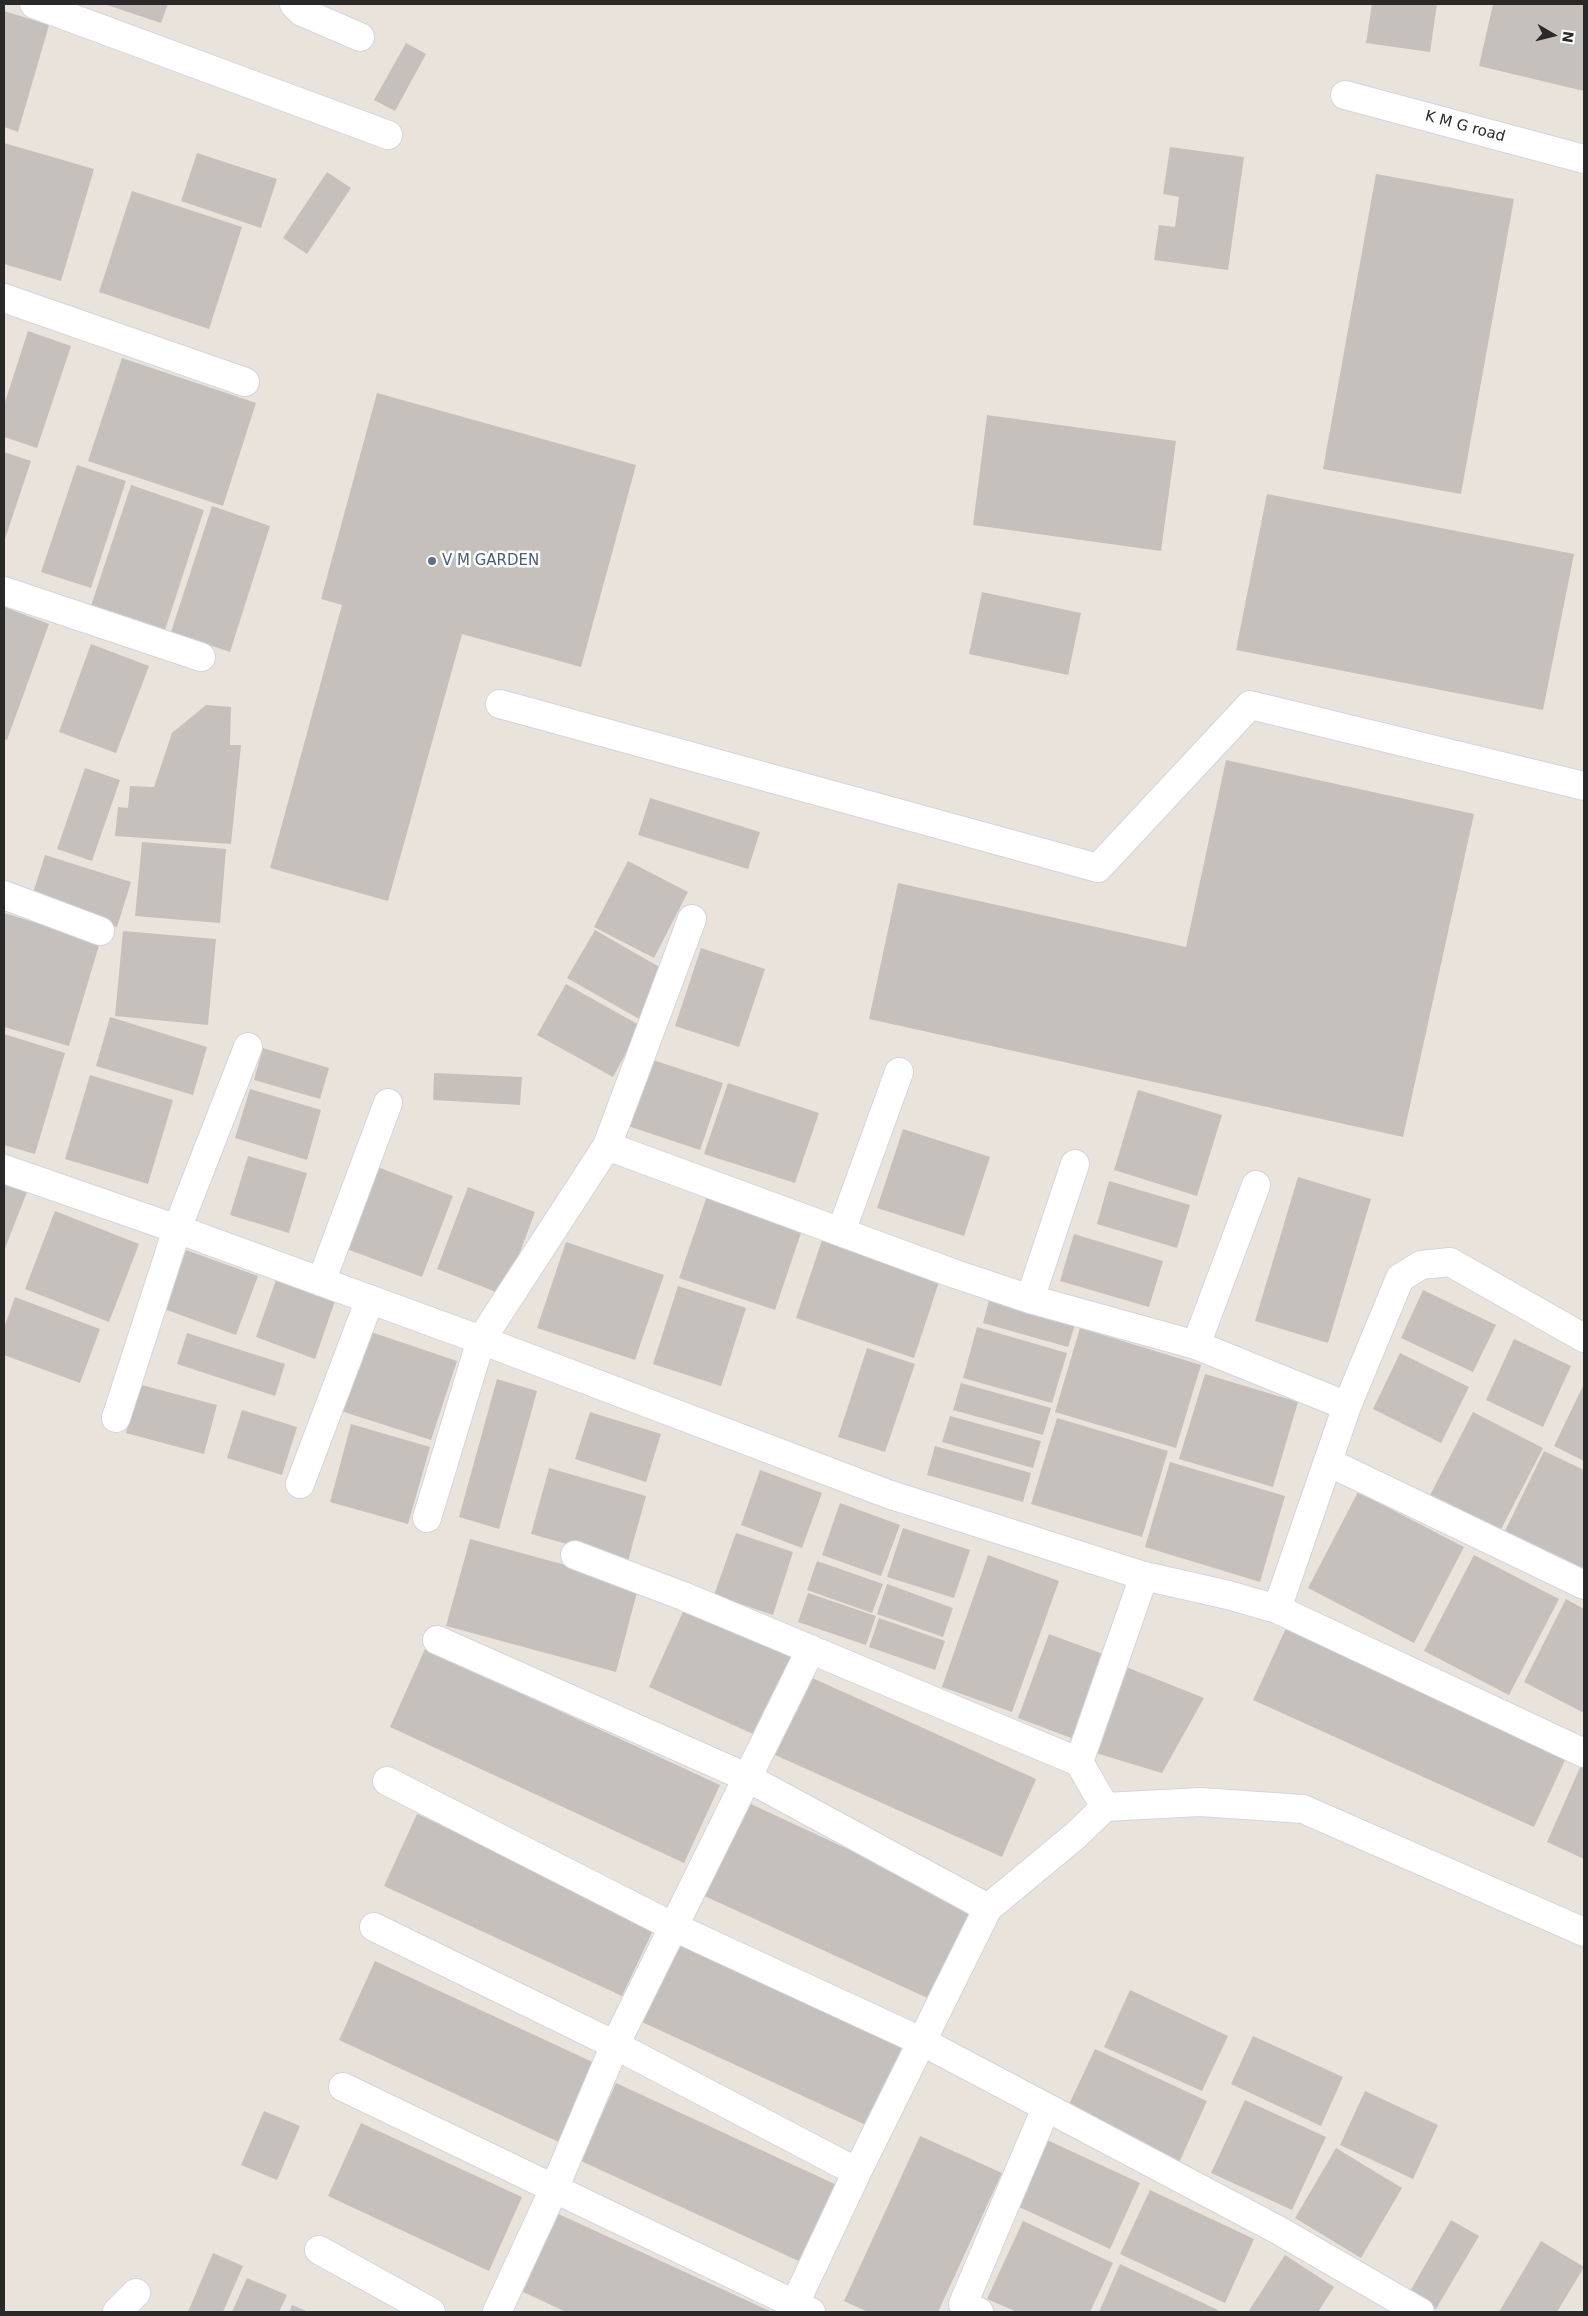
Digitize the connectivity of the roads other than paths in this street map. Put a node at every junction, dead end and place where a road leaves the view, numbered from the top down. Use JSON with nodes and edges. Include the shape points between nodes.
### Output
{"nodes":[{"id":1,"x":34,"y":4,"type":"edge"},
{"id":2,"x":294,"y":4,"type":"edge"},
{"id":3,"x":360,"y":37,"type":"dead end"},
{"id":4,"x":1345,"y":95,"type":"dead end"},
{"id":5,"x":388,"y":135,"type":"dead end"},
{"id":6,"x":1584,"y":158,"type":"edge"},
{"id":7,"x":4,"y":298,"type":"edge"},
{"id":8,"x":245,"y":382,"type":"dead end"},
{"id":9,"x":4,"y":591,"type":"edge"},
{"id":10,"x":201,"y":657,"type":"dead end"},
{"id":11,"x":500,"y":704,"type":"dead end"},
{"id":12,"x":1584,"y":786,"type":"edge"},
{"id":13,"x":4,"y":895,"type":"edge"},
{"id":14,"x":692,"y":919,"type":"dead end"},
{"id":15,"x":100,"y":931,"type":"dead end"},
{"id":16,"x":248,"y":1046,"type":"dead end"},
{"id":17,"x":899,"y":1072,"type":"dead end"},
{"id":18,"x":388,"y":1103,"type":"dead end"},
{"id":19,"x":607,"y":1146,"type":"junction"},
{"id":20,"x":1075,"y":1164,"type":"dead end"},
{"id":21,"x":4,"y":1169,"type":"edge"},
{"id":22,"x":1256,"y":1185,"type":"dead end"},
{"id":23,"x":177,"y":1229,"type":"junction"},
{"id":24,"x":840,"y":1232,"type":"junction"},
{"id":25,"x":321,"y":1282,"type":"junction"},
{"id":26,"x":1030,"y":1298,"type":"junction"},
{"id":27,"x":370,"y":1299,"type":"junction"},
{"id":28,"x":1584,"y":1338,"type":"edge"},
{"id":29,"x":481,"y":1340,"type":"junction"},
{"id":30,"x":1196,"y":1345,"type":"junction"},
{"id":31,"x":1347,"y":1406,"type":"junction"},
{"id":32,"x":116,"y":1418,"type":"dead end"},
{"id":33,"x":1328,"y":1462,"type":"junction"},
{"id":34,"x":300,"y":1484,"type":"dead end"},
{"id":35,"x":427,"y":1518,"type":"dead end"},
{"id":36,"x":575,"y":1555,"type":"dead end"},
{"id":37,"x":1144,"y":1576,"type":"junction"},
{"id":38,"x":1584,"y":1584,"type":"edge"},
{"id":39,"x":1277,"y":1608,"type":"junction"},
{"id":40,"x":437,"y":1640,"type":"dead end"},
{"id":41,"x":811,"y":1649,"type":"junction"},
{"id":42,"x":1584,"y":1753,"type":"edge"},
{"id":43,"x":1079,"y":1762,"type":"junction"},
{"id":44,"x":746,"y":1777,"type":"junction"},
{"id":45,"x":387,"y":1781,"type":"dead end"},
{"id":46,"x":1105,"y":1807,"type":"junction"},
{"id":47,"x":988,"y":1908,"type":"junction"},
{"id":48,"x":374,"y":1927,"type":"dead end"},
{"id":49,"x":674,"y":1927,"type":"junction"},
{"id":50,"x":1584,"y":1932,"type":"edge"},
{"id":51,"x":923,"y":2042,"type":"junction"},
{"id":52,"x":615,"y":2045,"type":"junction"},
{"id":53,"x":343,"y":2087,"type":"dead end"},
{"id":54,"x":1046,"y":2108,"type":"junction"},
{"id":55,"x":857,"y":2172,"type":"junction"},
{"id":56,"x":554,"y":2189,"type":"junction"},
{"id":57,"x":318,"y":2250,"type":"dead end"},
{"id":58,"x":136,"y":2293,"type":"dead end"},
{"id":59,"x":799,"y":2309,"type":"edge"},
{"id":60,"x":117,"y":2312,"type":"edge"},
{"id":61,"x":431,"y":2312,"type":"edge"},
{"id":62,"x":498,"y":2312,"type":"edge"},
{"id":63,"x":980,"y":2312,"type":"edge"},
{"id":64,"x":1420,"y":2312,"type":"edge"}],
"edges":[{"from":1,"to":5,"type":"street"},
{"from":2,"to":3,"type":"street","via":[[302,12]]},
{"from":4,"to":6,"type":"street","name":"K M G road"},
{"from":7,"to":8,"type":"street"},
{"from":9,"to":10,"type":"street"},
{"from":11,"to":12,"type":"street","via":[[1098,868],[1250,705]]},
{"from":13,"to":15,"type":"street"},
{"from":14,"to":19,"type":"street"},
{"from":16,"to":23,"type":"street"},
{"from":17,"to":24,"type":"street"},
{"from":18,"to":25,"type":"street"},
{"from":19,"to":24,"type":"street"},
{"from":19,"to":29,"type":"street"},
{"from":20,"to":26,"type":"street"},
{"from":21,"to":23,"type":"street"},
{"from":22,"to":30,"type":"street"},
{"from":23,"to":25,"type":"street"},
{"from":23,"to":32,"type":"street"},
{"from":24,"to":26,"type":"street"},
{"from":25,"to":27,"type":"street"},
{"from":26,"to":30,"type":"street"},
{"from":27,"to":29,"type":"street"},
{"from":27,"to":34,"type":"street"},
{"from":28,"to":31,"type":"street","via":[[1450,1262],[1422,1265],[1400,1278]]},
{"from":29,"to":35,"type":"street"},
{"from":29,"to":37,"type":"street","via":[[888,1494]]},
{"from":30,"to":31,"type":"street"},
{"from":31,"to":33,"type":"street"},
{"from":33,"to":38,"type":"street"},
{"from":33,"to":39,"type":"street"},
{"from":36,"to":41,"type":"street"},
{"from":37,"to":39,"type":"street"},
{"from":37,"to":43,"type":"street"},
{"from":39,"to":42,"type":"street"},
{"from":40,"to":44,"type":"street"},
{"from":41,"to":43,"type":"street"},
{"from":41,"to":44,"type":"street"},
{"from":43,"to":46,"type":"street"},
{"from":44,"to":47,"type":"street"},
{"from":44,"to":49,"type":"street"},
{"from":45,"to":49,"type":"street"},
{"from":46,"to":47,"type":"street"},
{"from":46,"to":50,"type":"street","via":[[1200,1802],[1303,1809]]},
{"from":47,"to":51,"type":"street"},
{"from":48,"to":52,"type":"street"},
{"from":49,"to":51,"type":"street"},
{"from":49,"to":52,"type":"street"},
{"from":51,"to":54,"type":"street"},
{"from":51,"to":55,"type":"street"},
{"from":52,"to":55,"type":"street"},
{"from":52,"to":56,"type":"street"},
{"from":53,"to":56,"type":"street"},
{"from":54,"to":63,"type":"street","via":[[963,2304]]},
{"from":54,"to":64,"type":"street","via":[[1278,2230]]},
{"from":55,"to":59,"type":"street"},
{"from":56,"to":59,"type":"street"},
{"from":56,"to":62,"type":"street"},
{"from":57,"to":61,"type":"street"},
{"from":58,"to":60,"type":"street"}]}
